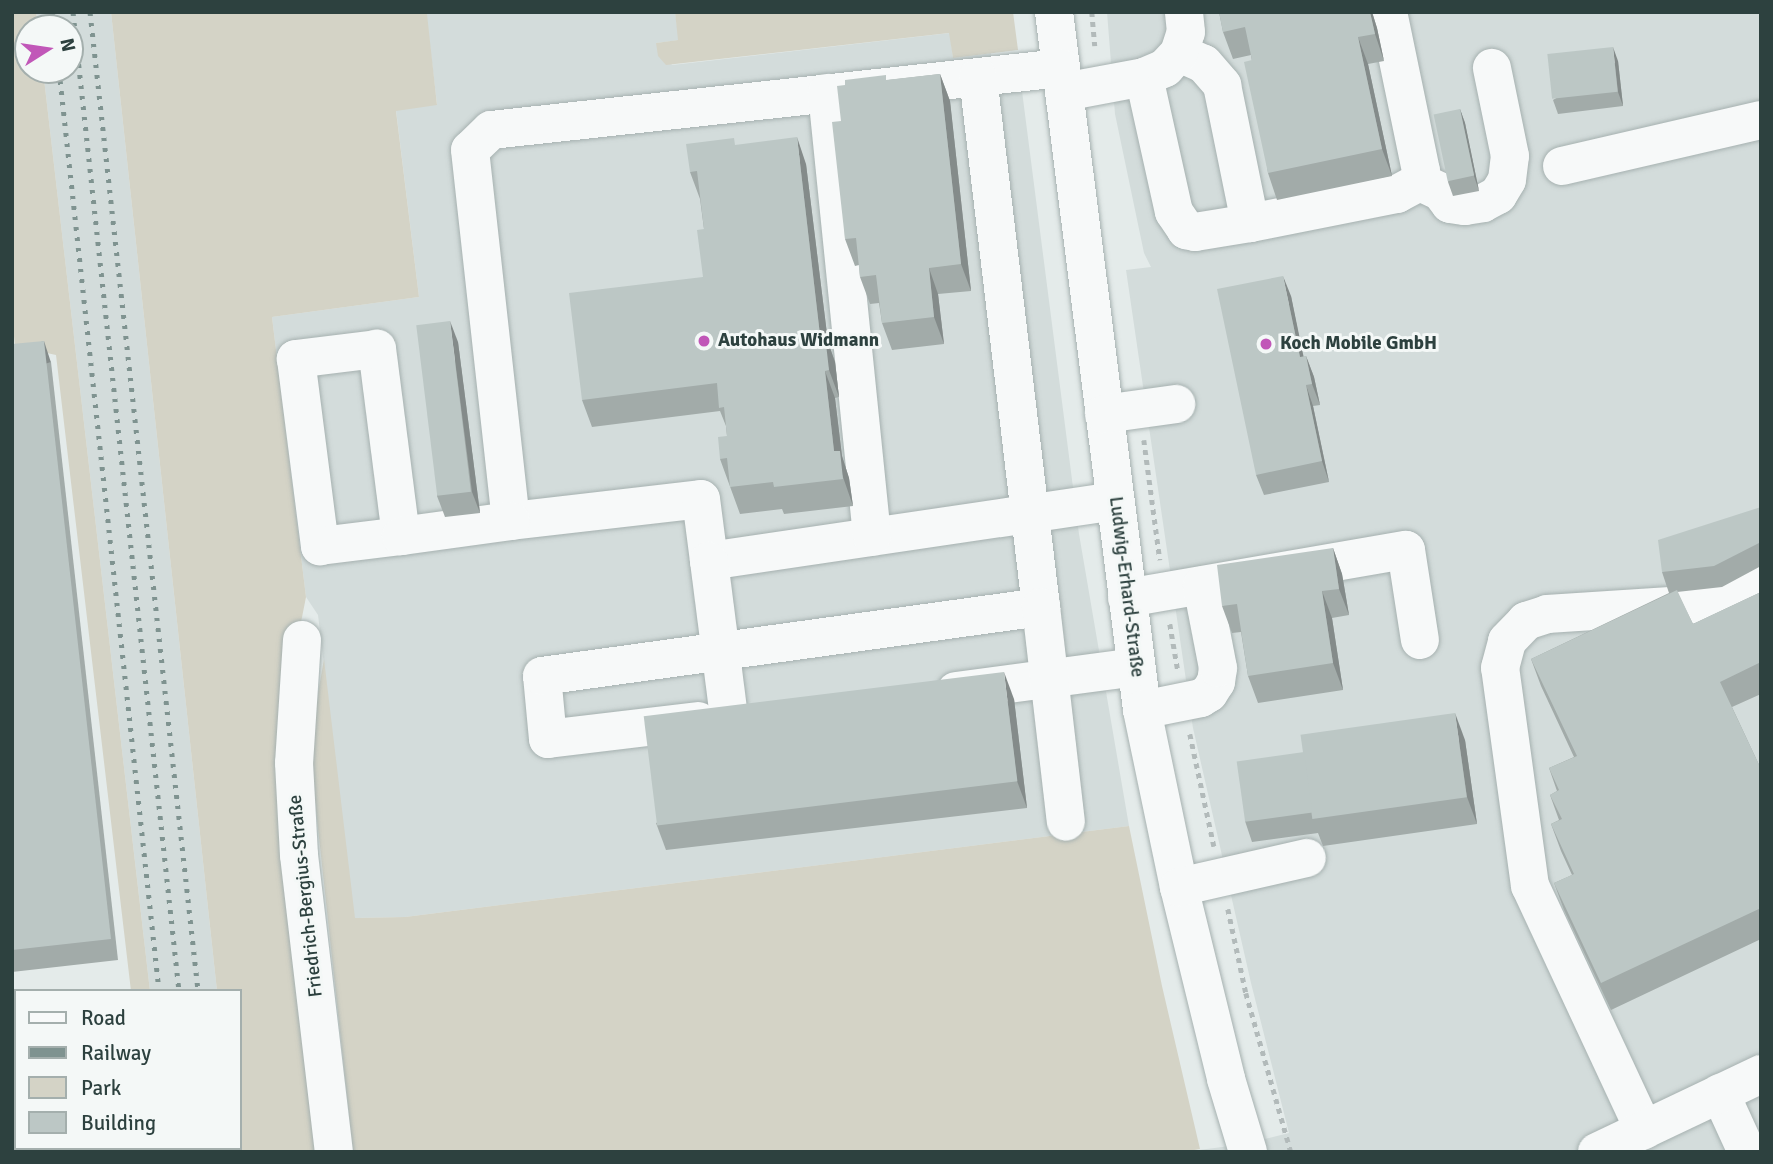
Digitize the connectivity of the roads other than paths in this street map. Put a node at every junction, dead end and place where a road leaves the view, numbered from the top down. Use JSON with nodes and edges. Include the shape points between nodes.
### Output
{"nodes":[{"id":1,"x":1054,"y":12,"type":"edge"},
{"id":2,"x":1184,"y":12,"type":"edge"},
{"id":3,"x":1388,"y":12,"type":"edge"},
{"id":4,"x":1179,"y":53,"type":"junction"},
{"id":5,"x":1492,"y":68,"type":"dead end"},
{"id":6,"x":978,"y":77,"type":"junction"},
{"id":7,"x":1144,"y":77,"type":"junction"},
{"id":8,"x":1062,"y":80,"type":"junction"},
{"id":9,"x":827,"y":93,"type":"junction"},
{"id":10,"x":1761,"y":120,"type":"edge"},
{"id":11,"x":1562,"y":166,"type":"dead end"},
{"id":12,"x":1420,"y":182,"type":"junction"},
{"id":13,"x":1250,"y":223,"type":"junction"},
{"id":14,"x":1176,"y":404,"type":"dead end"},
{"id":15,"x":1104,"y":414,"type":"junction"},
{"id":16,"x":1115,"y":501,"type":"junction"},
{"id":17,"x":1028,"y":514,"type":"junction"},
{"id":18,"x":511,"y":521,"type":"junction"},
{"id":19,"x":401,"y":536,"type":"junction"},
{"id":20,"x":872,"y":537,"type":"junction"},
{"id":21,"x":709,"y":561,"type":"junction"},
{"id":22,"x":1761,"y":582,"type":"edge"},
{"id":23,"x":1202,"y":586,"type":"junction"},
{"id":24,"x":1127,"y":598,"type":"junction"},
{"id":25,"x":1041,"y":607,"type":"junction"},
{"id":26,"x":302,"y":640,"type":"dead end"},
{"id":27,"x":1420,"y":640,"type":"dead end"},
{"id":28,"x":720,"y":652,"type":"junction"},
{"id":29,"x":1135,"y":667,"type":"junction"},
{"id":30,"x":1049,"y":680,"type":"junction"},
{"id":31,"x":916,"y":696,"type":"edge"},
{"id":32,"x":1142,"y":709,"type":"junction"},
{"id":33,"x":769,"y":713,"type":"edge"},
{"id":34,"x":729,"y":718,"type":"junction"},
{"id":35,"x":1066,"y":822,"type":"dead end"},
{"id":36,"x":1307,"y":858,"type":"dead end"},
{"id":37,"x":1179,"y":887,"type":"junction"},
{"id":38,"x":1761,"y":1074,"type":"edge"},
{"id":39,"x":1720,"y":1093,"type":"junction"},
{"id":40,"x":1644,"y":1129,"type":"junction"},
{"id":41,"x":334,"y":1152,"type":"edge"},
{"id":42,"x":1248,"y":1152,"type":"edge"},
{"id":43,"x":1597,"y":1152,"type":"edge"},
{"id":44,"x":1747,"y":1152,"type":"edge"}],
"edges":[{"from":1,"to":8,"type":"street","name":"Ludwig-Erhard-Straße"},
{"from":2,"to":4,"type":"street","via":[[1186,32]]},
{"from":3,"to":12,"type":"street"},
{"from":4,"to":7,"type":"street","via":[[1165,68]]},
{"from":4,"to":13,"type":"street","via":[[1204,64],[1222,85]]},
{"from":5,"to":12,"type":"street","via":[[1510,156],[1507,180],[1498,195],[1483,203],[1450,204],[1441,192]]},
{"from":6,"to":8,"type":"street"},
{"from":6,"to":9,"type":"street"},
{"from":6,"to":17,"type":"street"},
{"from":7,"to":8,"type":"street"},
{"from":7,"to":13,"type":"street","via":[[1179,223],[1195,232]]},
{"from":8,"to":15,"type":"street","name":"Ludwig-Erhard-Straße"},
{"from":9,"to":18,"type":"street","via":[[491,130],[470,150]]},
{"from":9,"to":20,"type":"street"},
{"from":10,"to":11,"type":"street"},
{"from":12,"to":13,"type":"street","via":[[1397,194]]},
{"from":14,"to":15,"type":"street"},
{"from":15,"to":16,"type":"street","name":"Ludwig-Erhard-Straße"},
{"from":16,"to":17,"type":"street"},
{"from":16,"to":24,"type":"street","name":"Ludwig-Erhard-Straße"},
{"from":17,"to":20,"type":"street"},
{"from":17,"to":25,"type":"street"},
{"from":18,"to":19,"type":"street"},
{"from":18,"to":21,"type":"street","via":[[701,499]]},
{"from":19,"to":19,"type":"street","via":[[320,546],[296,359],[377,349]]},
{"from":20,"to":21,"type":"street"},
{"from":21,"to":28,"type":"street"},
{"from":22,"to":40,"type":"street","via":[[1717,603],[1547,614],[1526,621],[1507,641],[1500,668],[1531,887]]},
{"from":23,"to":24,"type":"street"},
{"from":23,"to":27,"type":"street","via":[[1406,550]]},
{"from":23,"to":32,"type":"street","via":[[1216,682],[1201,698]]},
{"from":24,"to":29,"type":"street","name":"Ludwig-Erhard-Straße"},
{"from":25,"to":28,"type":"street"},
{"from":25,"to":30,"type":"street"},
{"from":26,"to":41,"type":"street","name":"Friedrich-Bergius-Straße","via":[[294,763],[299,855]]},
{"from":28,"to":34,"type":"street"},
{"from":28,"to":34,"type":"street","via":[[542,676],[548,739]]},
{"from":29,"to":30,"type":"street"},
{"from":29,"to":32,"type":"street","name":"Ludwig-Erhard-Straße"},
{"from":30,"to":31,"type":"street"},
{"from":30,"to":35,"type":"street"},
{"from":32,"to":37,"type":"street","name":"Ludwig-Erhard-Straße"},
{"from":33,"to":34,"type":"street"},
{"from":36,"to":37,"type":"street"},
{"from":37,"to":42,"type":"street","name":"Ludwig-Erhard-Straße"},
{"from":38,"to":39,"type":"street"},
{"from":39,"to":40,"type":"street"},
{"from":39,"to":44,"type":"street"},
{"from":40,"to":43,"type":"street"}]}
